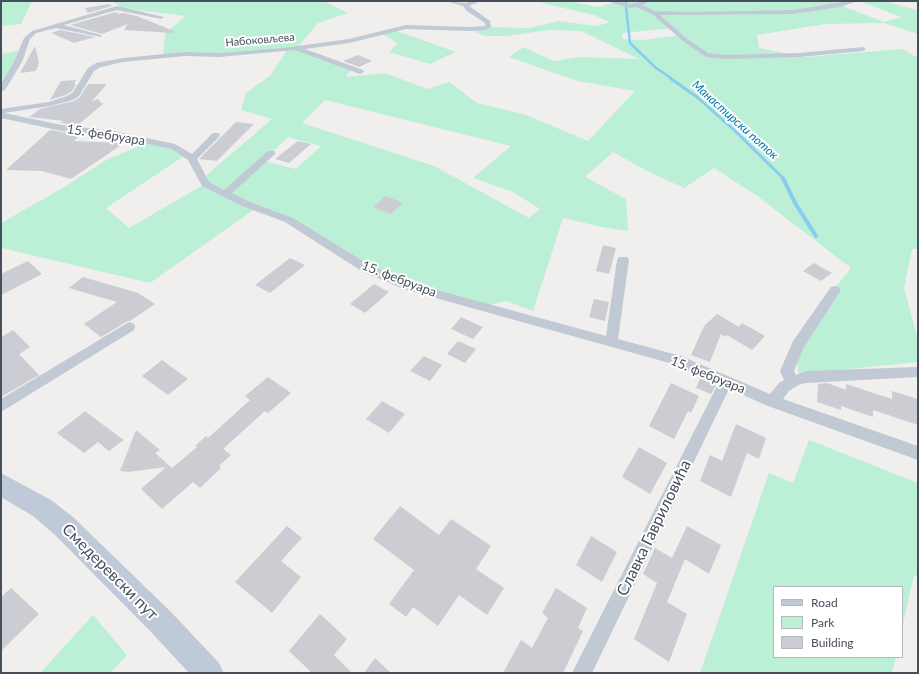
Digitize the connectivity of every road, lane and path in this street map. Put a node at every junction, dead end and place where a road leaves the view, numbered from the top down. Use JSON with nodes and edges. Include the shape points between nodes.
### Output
{"nodes":[{"id":1,"x":449,"y":1,"type":"edge"},
{"id":2,"x":478,"y":1,"type":"edge"},
{"id":3,"x":609,"y":1,"type":"edge"},
{"id":4,"x":650,"y":1,"type":"edge"},
{"id":5,"x":855,"y":1,"type":"edge"},
{"id":6,"x":465,"y":5,"type":"junction"},
{"id":7,"x":637,"y":5,"type":"junction"},
{"id":8,"x":654,"y":12,"type":"junction"},
{"id":9,"x":161,"y":16,"type":"dead end"},
{"id":10,"x":56,"y":25,"type":"junction"},
{"id":11,"x":99,"y":36,"type":"dead end"},
{"id":12,"x":297,"y":48,"type":"junction"},
{"id":13,"x":863,"y":49,"type":"dead end"},
{"id":14,"x":360,"y":72,"type":"dead end"},
{"id":15,"x":1,"y":90,"type":"edge"},
{"id":16,"x":1,"y":111,"type":"edge"},
{"id":17,"x":1,"y":115,"type":"edge"},
{"id":18,"x":216,"y":135,"type":"dead end"},
{"id":19,"x":271,"y":153,"type":"dead end"},
{"id":20,"x":192,"y":159,"type":"junction"},
{"id":21,"x":225,"y":194,"type":"junction"},
{"id":22,"x":623,"y":260,"type":"dead end"},
{"id":23,"x":834,"y":290,"type":"dead end"},
{"id":24,"x":129,"y":327,"type":"dead end"},
{"id":25,"x":611,"y":343,"type":"junction"},
{"id":26,"x":918,"y":372,"type":"edge"},
{"id":27,"x":793,"y":381,"type":"junction"},
{"id":28,"x":726,"y":382,"type":"junction"},
{"id":29,"x":773,"y":402,"type":"junction"},
{"id":30,"x":1,"y":406,"type":"edge"},
{"id":31,"x":918,"y":453,"type":"edge"},
{"id":32,"x":1,"y":484,"type":"edge"},
{"id":33,"x":201,"y":670,"type":"edge"},
{"id":34,"x":582,"y":673,"type":"edge"}],
"edges":[{"from":1,"to":6,"type":"street"},
{"from":2,"to":6,"type":"street"},
{"from":3,"to":7,"type":"street"},
{"from":4,"to":7,"type":"street"},
{"from":5,"to":8,"type":"street","via":[[793,12]]},
{"from":6,"to":12,"type":"street","name":"Набоковљева","via":[[488,22],[488,27],[479,30],[406,27],[349,41]]},
{"from":7,"to":8,"type":"street"},
{"from":8,"to":13,"type":"street","via":[[700,52],[711,56],[799,55]]},
{"from":9,"to":10,"type":"street","via":[[117,8]]},
{"from":10,"to":11,"type":"street"},
{"from":10,"to":15,"type":"street","via":[[34,32],[27,38],[18,62]]},
{"from":12,"to":14,"type":"street"},
{"from":12,"to":16,"type":"street","name":"Набоковљева","via":[[238,54],[185,54],[99,65],[91,70],[76,94],[70,98],[50,104]]},
{"from":17,"to":20,"type":"street","name":"15. фебруара","via":[[64,128],[152,141],[175,147]]},
{"from":18,"to":20,"type":"street"},
{"from":19,"to":21,"type":"street"},
{"from":20,"to":21,"type":"street","name":"15. фебруара","via":[[205,184]]},
{"from":21,"to":25,"type":"street","name":"15. фебруара","via":[[289,220],[367,270],[404,284]]},
{"from":22,"to":25,"type":"street"},
{"from":23,"to":27,"type":"street","via":[[798,345],[787,371]]},
{"from":24,"to":30,"type":"street"},
{"from":25,"to":28,"type":"street","name":"15. фебруара","via":[[676,360]]},
{"from":26,"to":27,"type":"street","via":[[816,376]]},
{"from":27,"to":29,"type":"street","via":[[784,387]]},
{"from":28,"to":29,"type":"street","name":"15. фебруара"},
{"from":28,"to":34,"type":"street","name":"Славка Гавриловића"},
{"from":29,"to":31,"type":"street","name":"15. фебруара"},
{"from":32,"to":33,"type":"main road","name":"Смедеревски пут","via":[[42,508],[64,526],[161,622]]}]}
